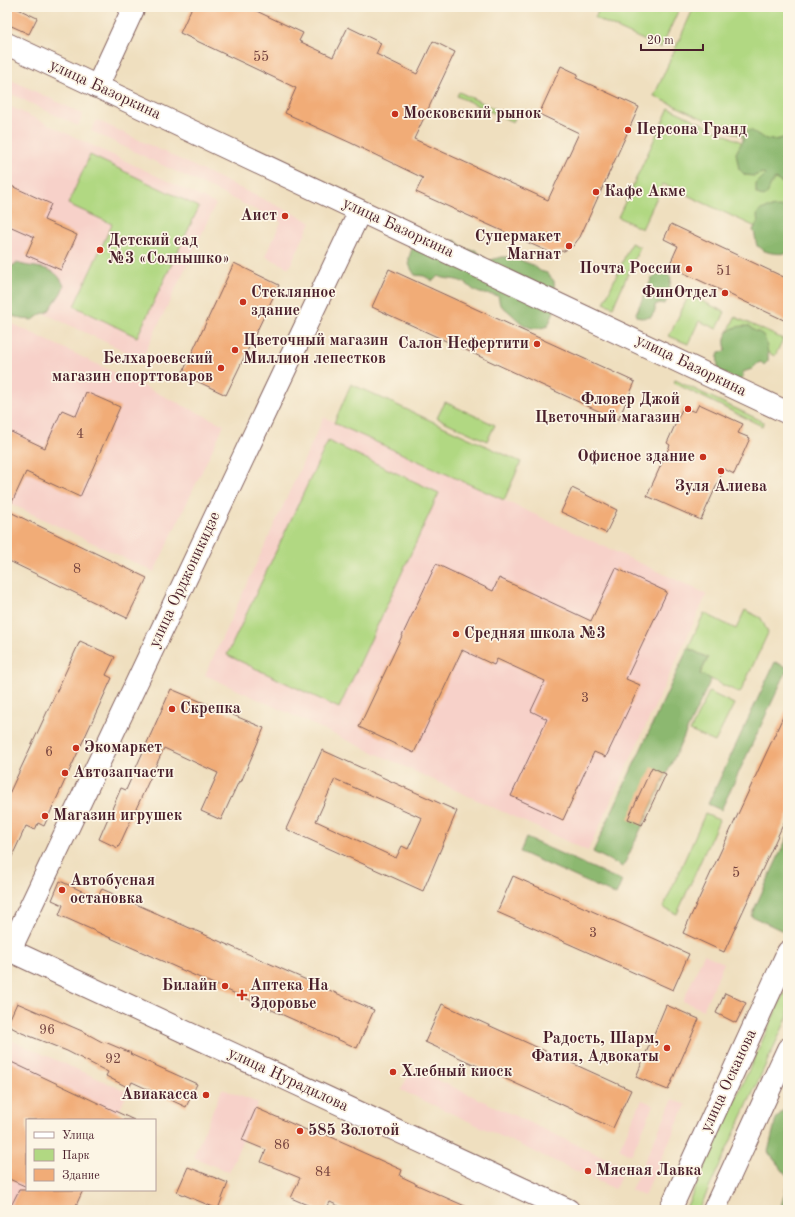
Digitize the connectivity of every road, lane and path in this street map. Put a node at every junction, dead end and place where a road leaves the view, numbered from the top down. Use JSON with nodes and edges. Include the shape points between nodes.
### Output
{"nodes":[{"id":1,"x":134,"y":7,"type":"edge"},
{"id":2,"x":7,"y":44,"type":"edge"},
{"id":3,"x":97,"y":87,"type":"junction"},
{"id":4,"x":360,"y":210,"type":"junction"},
{"id":5,"x":788,"y":413,"type":"edge"},
{"id":6,"x":8,"y":950,"type":"edge"},
{"id":7,"x":788,"y":952,"type":"edge"},
{"id":8,"x":788,"y":1049,"type":"edge"},
{"id":9,"x":568,"y":1210,"type":"edge"},
{"id":10,"x":670,"y":1210,"type":"edge"},
{"id":11,"x":714,"y":1210,"type":"edge"}],
"edges":[{"from":1,"to":3,"type":"street"},
{"from":2,"to":3,"type":"street","name":"улица Базоркина"},
{"from":3,"to":4,"type":"street","name":"улица Базоркина"},
{"from":4,"to":5,"type":"street","name":"улица Базоркина"},
{"from":4,"to":6,"type":"street","name":"улица Орджоникидзе"},
{"from":6,"to":9,"type":"street","name":"улица Нурадилова"},
{"from":7,"to":10,"type":"street","name":"улица Осканова"},
{"from":8,"to":11,"type":"street"}]}
